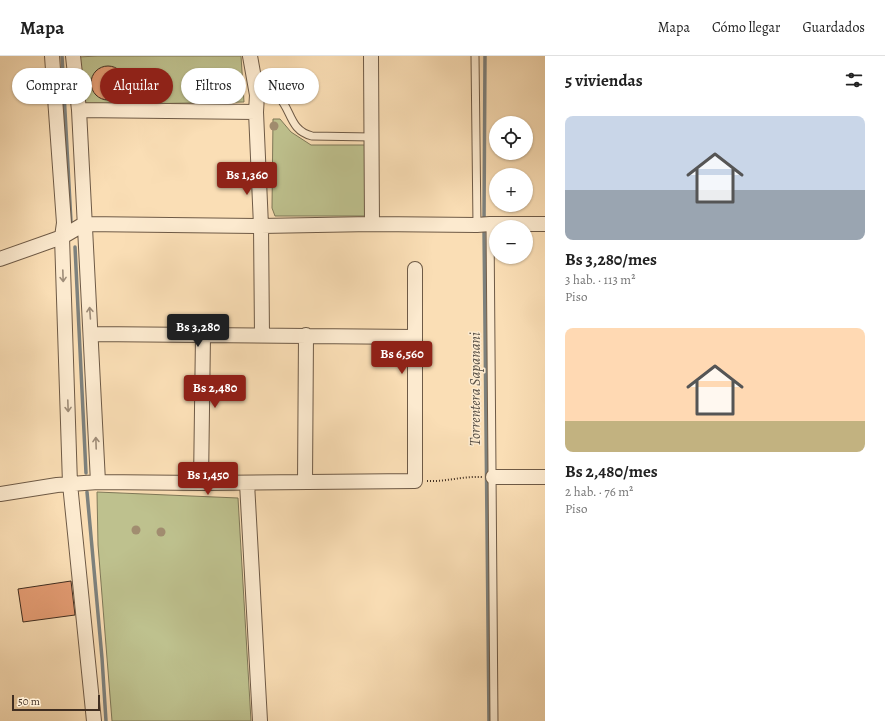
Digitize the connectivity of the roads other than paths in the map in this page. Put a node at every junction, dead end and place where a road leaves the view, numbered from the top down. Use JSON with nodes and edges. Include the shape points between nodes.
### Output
{"nodes":[{"id":1,"x":52,"y":56,"type":"edge"},
{"id":2,"x":73,"y":56,"type":"edge"},
{"id":3,"x":250,"y":56,"type":"edge"},
{"id":4,"x":371,"y":56,"type":"edge"},
{"id":5,"x":475,"y":56,"type":"edge"},
{"id":6,"x":254,"y":78,"type":"edge"},
{"id":7,"x":256,"y":104,"type":"edge"},
{"id":8,"x":284,"y":104,"type":"edge"},
{"id":9,"x":79,"y":110,"type":"junction"},
{"id":10,"x":256,"y":112,"type":"junction"},
{"id":11,"x":372,"y":137,"type":"junction"},
{"id":12,"x":84,"y":224,"type":"junction"},
{"id":13,"x":372,"y":224,"type":"junction"},
{"id":14,"x":483,"y":224,"type":"junction"},
{"id":15,"x":545,"y":224,"type":"edge"},
{"id":16,"x":261,"y":226,"type":"junction"},
{"id":17,"x":62,"y":237,"type":"junction"},
{"id":18,"x":0,"y":259,"type":"edge"},
{"id":19,"x":416,"y":269,"type":"dead end"},
{"id":20,"x":91,"y":334,"type":"junction"},
{"id":21,"x":203,"y":335,"type":"junction"},
{"id":22,"x":262,"y":335,"type":"junction"},
{"id":23,"x":306,"y":335,"type":"junction"},
{"id":24,"x":415,"y":337,"type":"junction"},
{"id":25,"x":545,"y":476,"type":"edge"},
{"id":26,"x":493,"y":477,"type":"junction"},
{"id":27,"x":98,"y":482,"type":"junction"},
{"id":28,"x":305,"y":482,"type":"junction"},
{"id":29,"x":247,"y":483,"type":"junction"},
{"id":30,"x":70,"y":484,"type":"junction"},
{"id":31,"x":201,"y":484,"type":"junction"},
{"id":32,"x":0,"y":494,"type":"edge"},
{"id":33,"x":94,"y":721,"type":"edge"},
{"id":34,"x":260,"y":721,"type":"edge"},
{"id":35,"x":494,"y":721,"type":"edge"}],
"edges":[{"from":1,"to":17,"type":"street","via":[[64,224]]},
{"from":2,"to":9,"type":"street"},
{"from":3,"to":6,"type":"street"},
{"from":4,"to":11,"type":"street"},
{"from":5,"to":14,"type":"lane"},
{"from":7,"to":10,"type":"street"},
{"from":8,"to":11,"type":"lane","via":[[294,124],[303,134]]},
{"from":9,"to":10,"type":"street"},
{"from":9,"to":12,"type":"street"},
{"from":10,"to":16,"type":"street"},
{"from":11,"to":13,"type":"street"},
{"from":12,"to":16,"type":"street"},
{"from":12,"to":17,"type":"street"},
{"from":20,"to":12,"type":"street","one_way":true},
{"from":13,"to":14,"type":"street"},
{"from":13,"to":16,"type":"street"},
{"from":14,"to":15,"type":"street"},
{"from":14,"to":26,"type":"lane"},
{"from":16,"to":22,"type":"street"},
{"from":17,"to":18,"type":"street"},
{"from":17,"to":30,"type":"street","one_way":true},
{"from":19,"to":24,"type":"street"},
{"from":20,"to":21,"type":"street"},
{"from":27,"to":20,"type":"street","one_way":true},
{"from":21,"to":22,"type":"street"},
{"from":21,"to":31,"type":"street"},
{"from":22,"to":23,"type":"street"},
{"from":23,"to":24,"type":"street"},
{"from":23,"to":28,"type":"street"},
{"from":24,"to":28,"type":"street","via":[[415,481]]},
{"from":25,"to":26,"type":"street"},
{"from":26,"to":35,"type":"lane"},
{"from":27,"to":30,"type":"street"},
{"from":27,"to":31,"type":"street"},
{"from":28,"to":29,"type":"street"},
{"from":29,"to":31,"type":"street"},
{"from":29,"to":34,"type":"street"},
{"from":30,"to":32,"type":"street"},
{"from":30,"to":33,"type":"street"}]}
